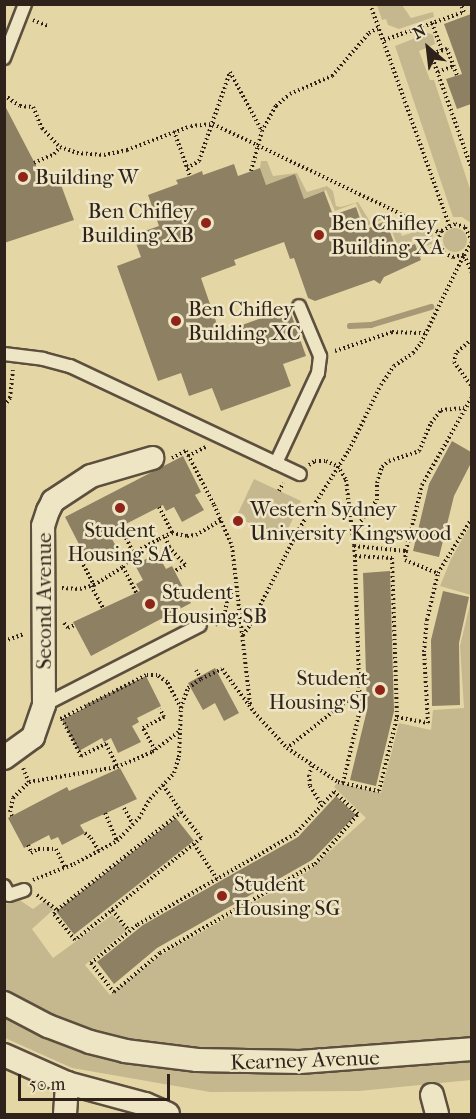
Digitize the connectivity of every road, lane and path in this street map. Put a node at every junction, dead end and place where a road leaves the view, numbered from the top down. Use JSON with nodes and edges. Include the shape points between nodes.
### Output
{"nodes":[{"id":1,"x":25,"y":4,"type":"edge"},
{"id":2,"x":370,"y":4,"type":"edge"},
{"id":3,"x":461,"y":4,"type":"edge"},
{"id":4,"x":432,"y":23,"type":"junction"},
{"id":5,"x":378,"y":28,"type":"junction"},
{"id":6,"x":384,"y":40,"type":"junction"},
{"id":7,"x":442,"y":51,"type":"junction"},
{"id":8,"x":4,"y":58,"type":"edge"},
{"id":9,"x":454,"y":66,"type":"junction"},
{"id":10,"x":438,"y":72,"type":"junction"},
{"id":11,"x":457,"y":75,"type":"dead end"},
{"id":12,"x":4,"y":95,"type":"edge"},
{"id":13,"x":213,"y":124,"type":"junction"},
{"id":14,"x":174,"y":131,"type":"junction"},
{"id":15,"x":262,"y":131,"type":"junction"},
{"id":16,"x":259,"y":146,"type":"junction"},
{"id":17,"x":60,"y":147,"type":"junction"},
{"id":18,"x":34,"y":163,"type":"dead end"},
{"id":19,"x":188,"y":168,"type":"junction"},
{"id":20,"x":471,"y":170,"type":"edge"},
{"id":21,"x":251,"y":171,"type":"dead end"},
{"id":22,"x":190,"y":176,"type":"dead end"},
{"id":23,"x":449,"y":225,"type":"junction"},
{"id":24,"x":440,"y":233,"type":"junction"},
{"id":25,"x":471,"y":242,"type":"edge"},
{"id":26,"x":439,"y":246,"type":"junction"},
{"id":27,"x":419,"y":255,"type":"dead end"},
{"id":28,"x":464,"y":255,"type":"junction"},
{"id":29,"x":471,"y":273,"type":"edge"},
{"id":30,"x":299,"y":306,"type":"dead end"},
{"id":31,"x":426,"y":333,"type":"junction"},
{"id":32,"x":471,"y":339,"type":"edge"},
{"id":33,"x":9,"y":355,"type":"edge"},
{"id":34,"x":320,"y":356,"type":"junction"},
{"id":35,"x":471,"y":387,"type":"edge"},
{"id":36,"x":471,"y":397,"type":"edge"},
{"id":37,"x":4,"y":406,"type":"edge"},
{"id":38,"x":464,"y":408,"type":"junction"},
{"id":39,"x":152,"y":458,"type":"joint"},
{"id":40,"x":276,"y":463,"type":"junction"},
{"id":41,"x":338,"y":466,"type":"junction"},
{"id":42,"x":300,"y":474,"type":"joint"},
{"id":43,"x":159,"y":507,"type":"dead end"},
{"id":44,"x":471,"y":518,"type":"edge"},
{"id":45,"x":221,"y":520,"type":"junction"},
{"id":46,"x":116,"y":529,"type":"dead end"},
{"id":47,"x":172,"y":533,"type":"junction"},
{"id":48,"x":165,"y":537,"type":"junction"},
{"id":49,"x":354,"y":546,"type":"junction"},
{"id":50,"x":82,"y":550,"type":"dead end"},
{"id":51,"x":406,"y":550,"type":"junction"},
{"id":52,"x":134,"y":553,"type":"junction"},
{"id":53,"x":355,"y":556,"type":"junction"},
{"id":54,"x":123,"y":567,"type":"junction"},
{"id":55,"x":175,"y":571,"type":"dead end"},
{"id":56,"x":438,"y":573,"type":"junction"},
{"id":57,"x":92,"y":585,"type":"junction"},
{"id":58,"x":43,"y":587,"type":"junction"},
{"id":59,"x":136,"y":593,"type":"dead end"},
{"id":60,"x":236,"y":594,"type":"junction"},
{"id":61,"x":104,"y":609,"type":"dead end"},
{"id":62,"x":200,"y":625,"type":"joint"},
{"id":63,"x":243,"y":635,"type":"junction"},
{"id":64,"x":196,"y":670,"type":"dead end"},
{"id":65,"x":201,"y":679,"type":"junction"},
{"id":66,"x":358,"y":692,"type":"junction"},
{"id":67,"x":250,"y":705,"type":"junction"},
{"id":68,"x":181,"y":708,"type":"junction"},
{"id":69,"x":160,"y":710,"type":"dead end"},
{"id":70,"x":48,"y":715,"type":"junction"},
{"id":71,"x":397,"y":717,"type":"junction"},
{"id":72,"x":181,"y":730,"type":"junction"},
{"id":73,"x":287,"y":748,"type":"junction"},
{"id":74,"x":155,"y":750,"type":"junction"},
{"id":75,"x":10,"y":754,"type":"edge"},
{"id":76,"x":312,"y":766,"type":"junction"},
{"id":77,"x":117,"y":767,"type":"junction"},
{"id":78,"x":29,"y":782,"type":"junction"},
{"id":79,"x":343,"y":783,"type":"junction"},
{"id":80,"x":163,"y":785,"type":"junction"},
{"id":81,"x":322,"y":805,"type":"junction"},
{"id":82,"x":124,"y":808,"type":"dead end"},
{"id":83,"x":181,"y":812,"type":"junction"},
{"id":84,"x":105,"y":813,"type":"dead end"},
{"id":85,"x":12,"y":816,"type":"dead end"},
{"id":86,"x":133,"y":824,"type":"junction"},
{"id":87,"x":85,"y":833,"type":"dead end"},
{"id":88,"x":117,"y":841,"type":"junction"},
{"id":89,"x":194,"y":844,"type":"junction"},
{"id":90,"x":28,"y":846,"type":"dead end"},
{"id":91,"x":99,"y":851,"type":"junction"},
{"id":92,"x":65,"y":868,"type":"junction"},
{"id":93,"x":217,"y":879,"type":"junction"},
{"id":94,"x":4,"y":886,"type":"edge"},
{"id":95,"x":24,"y":890,"type":"junction"},
{"id":96,"x":57,"y":909,"type":"junction"},
{"id":97,"x":112,"y":910,"type":"junction"},
{"id":98,"x":129,"y":931,"type":"junction"},
{"id":99,"x":4,"y":1003,"type":"edge"},
{"id":100,"x":471,"y":1049,"type":"edge"},
{"id":101,"x":4,"y":1055,"type":"edge"},
{"id":102,"x":67,"y":1083,"type":"junction"},
{"id":103,"x":64,"y":1114,"type":"edge"},
{"id":104,"x":168,"y":1114,"type":"edge"}],
"edges":[{"from":1,"to":8,"type":"lane"},
{"from":2,"to":5,"type":"path"},
{"from":3,"to":4,"type":"path","via":[[464,12]]},
{"from":4,"to":6,"type":"path"},
{"from":4,"to":7,"type":"path"},
{"from":5,"to":6,"type":"path"},
{"from":5,"to":15,"type":"path","via":[[369,33],[332,76],[282,99]]},
{"from":6,"to":23,"type":"path"},
{"from":7,"to":9,"type":"path","via":[[447,48]]},
{"from":7,"to":10,"type":"path","via":[[431,54]]},
{"from":9,"to":10,"type":"path"},
{"from":9,"to":11,"type":"path"},
{"from":10,"to":20,"type":"path"},
{"from":12,"to":17,"type":"path","via":[[20,106],[33,107],[42,128]]},
{"from":13,"to":14,"type":"path"},
{"from":13,"to":15,"type":"path","via":[[230,72]]},
{"from":13,"to":16,"type":"path"},
{"from":13,"to":19,"type":"path","via":[[199,161]]},
{"from":14,"to":17,"type":"path","via":[[104,155]]},
{"from":14,"to":19,"type":"path"},
{"from":15,"to":16,"type":"path"},
{"from":16,"to":21,"type":"path"},
{"from":16,"to":24,"type":"path"},
{"from":17,"to":18,"type":"path"},
{"from":19,"to":22,"type":"path"},
{"from":23,"to":24,"type":"path"},
{"from":23,"to":25,"type":"path","via":[[465,227]]},
{"from":24,"to":26,"type":"path"},
{"from":25,"to":28,"type":"path"},
{"from":26,"to":27,"type":"path"},
{"from":26,"to":28,"type":"path","via":[[448,256]]},
{"from":28,"to":29,"type":"path"},
{"from":28,"to":31,"type":"path"},
{"from":30,"to":34,"type":"lane"},
{"from":31,"to":34,"type":"path","via":[[392,332]]},
{"from":31,"to":41,"type":"path","via":[[413,353],[389,373]]},
{"from":32,"to":35,"type":"path","via":[[456,353],[454,362]]},
{"from":33,"to":37,"type":"path","via":[[10,398]]},
{"from":33,"to":40,"type":"lane","via":[[70,366]]},
{"from":34,"to":40,"type":"lane","via":[[318,373]]},
{"from":36,"to":38,"type":"path"},
{"from":38,"to":49,"type":"path","via":[[441,410],[419,451],[382,467],[377,500],[358,525]]},
{"from":38,"to":51,"type":"path","via":[[422,485]]},
{"from":39,"to":45,"type":"path","via":[[166,461],[186,451]]},
{"from":39,"to":58,"type":"street","name":"Second Avenue","via":[[91,476],[53,501],[43,526]]},
{"from":40,"to":42,"type":"lane"},
{"from":41,"to":42,"type":"path","via":[[315,461]]},
{"from":41,"to":49,"type":"path","via":[[346,480]]},
{"from":41,"to":63,"type":"path","via":[[290,544]]},
{"from":43,"to":47,"type":"path"},
{"from":44,"to":56,"type":"path"},
{"from":45,"to":47,"type":"path","via":[[196,534]]},
{"from":45,"to":60,"type":"path","via":[[232,546]]},
{"from":46,"to":52,"type":"path","via":[[122,530]]},
{"from":47,"to":48,"type":"path"},
{"from":48,"to":52,"type":"path"},
{"from":48,"to":55,"type":"path","via":[[185,565]]},
{"from":49,"to":51,"type":"path"},
{"from":49,"to":53,"type":"path"},
{"from":50,"to":57,"type":"path","via":[[77,553]]},
{"from":51,"to":56,"type":"path","via":[[405,560]]},
{"from":52,"to":54,"type":"path"},
{"from":53,"to":66,"type":"path"},
{"from":53,"to":71,"type":"path","via":[[392,558]]},
{"from":54,"to":57,"type":"path"},
{"from":54,"to":59,"type":"path"},
{"from":56,"to":71,"type":"path","via":[[424,635],[428,723]]},
{"from":57,"to":58,"type":"path","via":[[80,589]]},
{"from":57,"to":61,"type":"path"},
{"from":58,"to":70,"type":"street","name":"Second Avenue"},
{"from":60,"to":62,"type":"path","via":[[228,597],[220,621],[203,633]]},
{"from":60,"to":63,"type":"path"},
{"from":62,"to":70,"type":"lane"},
{"from":63,"to":67,"type":"path"},
{"from":64,"to":65,"type":"path"},
{"from":65,"to":67,"type":"path","via":[[222,669]]},
{"from":65,"to":68,"type":"path","via":[[188,688]]},
{"from":66,"to":73,"type":"path"},
{"from":66,"to":79,"type":"path","via":[[360,710]]},
{"from":67,"to":73,"type":"path"},
{"from":68,"to":70,"type":"path","via":[[163,678],[146,675]]},
{"from":68,"to":72,"type":"path"},
{"from":69,"to":74,"type":"path","via":[[164,717],[143,728]]},
{"from":70,"to":75,"type":"street","via":[[33,737]]},
{"from":70,"to":77,"type":"path","via":[[81,756],[106,744]]},
{"from":71,"to":79,"type":"path","via":[[379,791]]},
{"from":72,"to":74,"type":"path"},
{"from":72,"to":80,"type":"path","via":[[177,765]]},
{"from":73,"to":76,"type":"path"},
{"from":74,"to":77,"type":"path"},
{"from":75,"to":78,"type":"path"},
{"from":76,"to":79,"type":"path"},
{"from":76,"to":81,"type":"path","via":[[310,786]]},
{"from":77,"to":78,"type":"path"},
{"from":78,"to":85,"type":"path","via":[[13,798]]},
{"from":80,"to":83,"type":"path"},
{"from":80,"to":86,"type":"path"},
{"from":81,"to":93,"type":"path","via":[[295,834]]},
{"from":81,"to":98,"type":"path","via":[[334,792],[358,814],[315,864],[160,953],[114,992],[92,963]]},
{"from":82,"to":86,"type":"path"},
{"from":83,"to":89,"type":"path","via":[[201,838]]},
{"from":83,"to":96,"type":"path"},
{"from":84,"to":88,"type":"path"},
{"from":86,"to":88,"type":"path"},
{"from":87,"to":91,"type":"path"},
{"from":88,"to":91,"type":"path"},
{"from":89,"to":93,"type":"path"},
{"from":89,"to":97,"type":"path"},
{"from":90,"to":92,"type":"path","via":[[31,853],[56,849]]},
{"from":91,"to":92,"type":"path"},
{"from":92,"to":95,"type":"path","via":[[29,882]]},
{"from":93,"to":98,"type":"path"},
{"from":94,"to":95,"type":"lane","via":[[9,895]]},
{"from":95,"to":96,"type":"path"},
{"from":96,"to":97,"type":"path","via":[[54,914],[75,940]]},
{"from":97,"to":98,"type":"path"},
{"from":99,"to":100,"type":"street","name":"Kearney Avenue","via":[[90,1042],[125,1051],[197,1060],[300,1062]]},
{"from":101,"to":102,"type":"street"},
{"from":102,"to":103,"type":"street"},
{"from":102,"to":104,"type":"street"}]}
